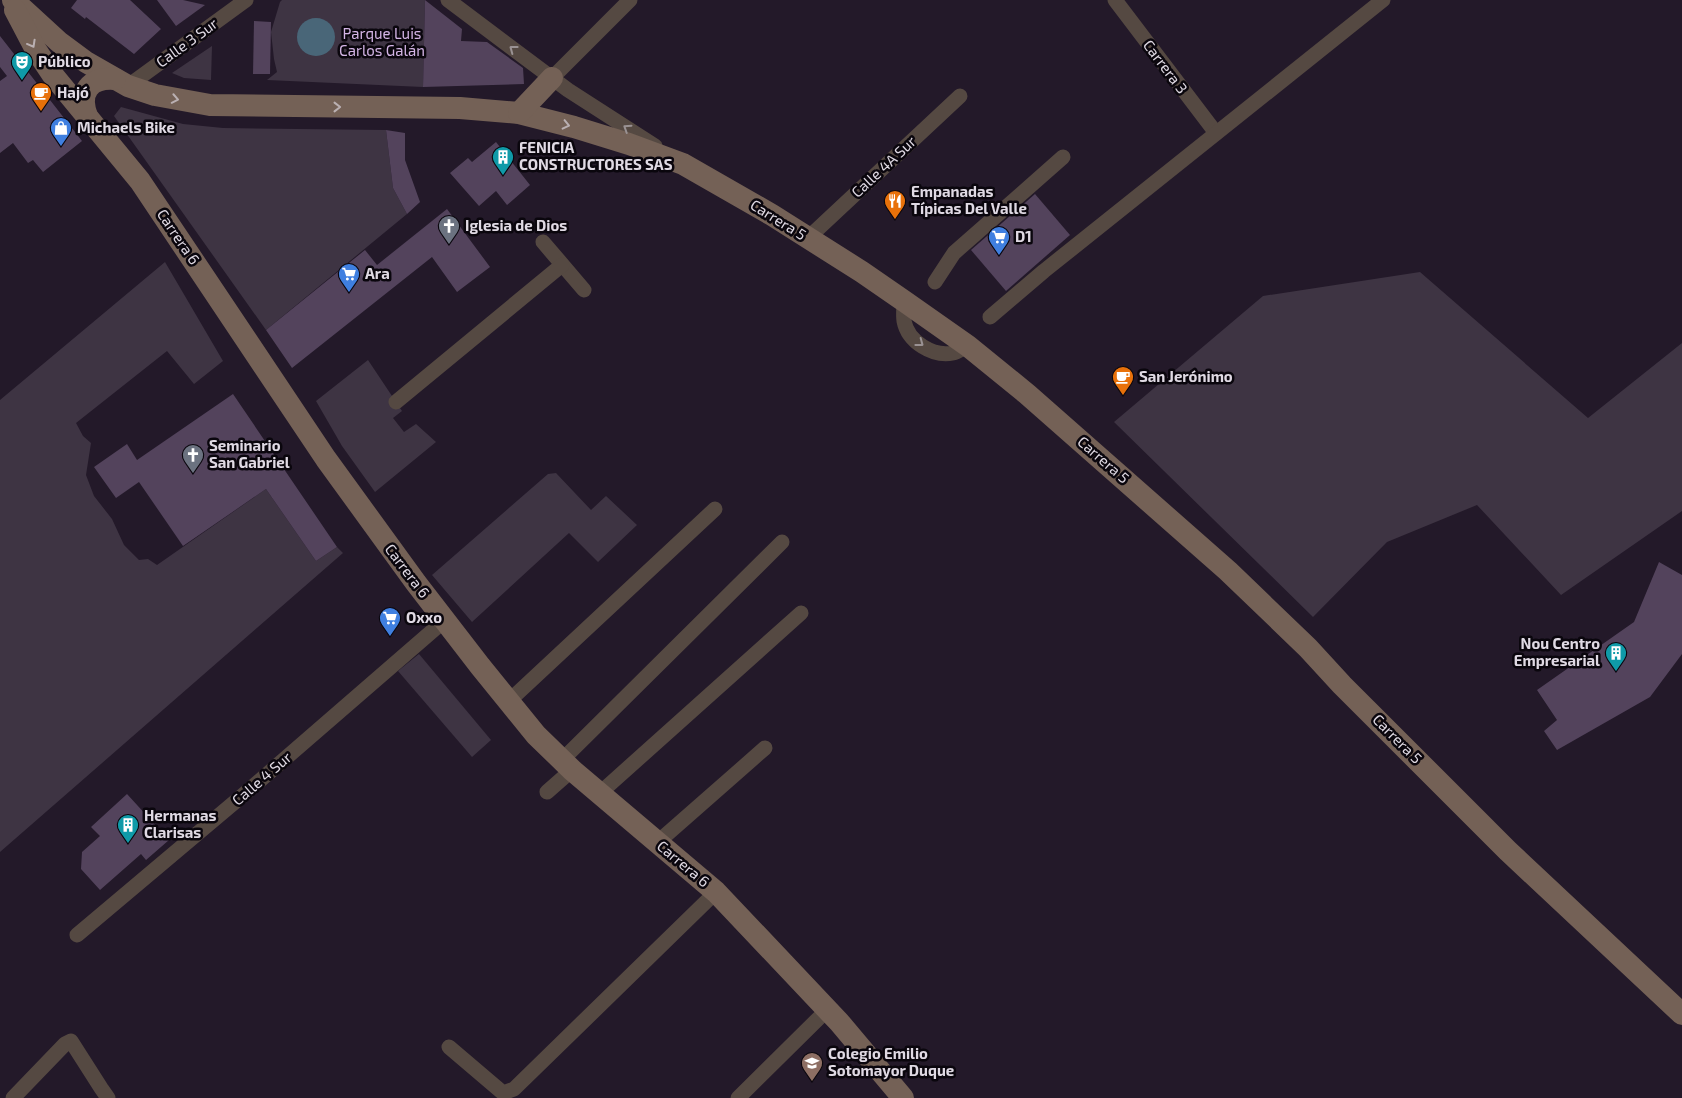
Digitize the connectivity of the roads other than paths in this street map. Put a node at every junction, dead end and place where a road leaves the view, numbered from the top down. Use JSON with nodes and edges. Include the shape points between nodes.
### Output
{"nodes":[{"id":1,"x":12,"y":0,"type":"edge"},
{"id":2,"x":246,"y":0,"type":"edge"},
{"id":3,"x":448,"y":0,"type":"edge"},
{"id":4,"x":630,"y":0,"type":"edge"},
{"id":5,"x":1115,"y":0,"type":"edge"},
{"id":6,"x":1383,"y":0,"type":"edge"},
{"id":7,"x":552,"y":78,"type":"junction"},
{"id":8,"x":122,"y":82,"type":"junction"},
{"id":9,"x":960,"y":96,"type":"dead end"},
{"id":10,"x":519,"y":114,"type":"junction"},
{"id":11,"x":87,"y":116,"type":"junction"},
{"id":12,"x":1216,"y":133,"type":"junction"},
{"id":13,"x":1063,"y":157,"type":"dead end"},
{"id":14,"x":683,"y":164,"type":"junction"},
{"id":15,"x":808,"y":238,"type":"junction"},
{"id":16,"x":543,"y":242,"type":"dead end"},
{"id":17,"x":562,"y":265,"type":"junction"},
{"id":18,"x":935,"y":282,"type":"dead end"},
{"id":19,"x":584,"y":290,"type":"dead end"},
{"id":20,"x":990,"y":317,"type":"dead end"},
{"id":21,"x":396,"y":402,"type":"dead end"},
{"id":22,"x":715,"y":509,"type":"dead end"},
{"id":23,"x":782,"y":542,"type":"dead end"},
{"id":24,"x":801,"y":613,"type":"dead end"},
{"id":25,"x":445,"y":620,"type":"junction"},
{"id":26,"x":509,"y":701,"type":"junction"},
{"id":27,"x":765,"y":748,"type":"dead end"},
{"id":28,"x":567,"y":765,"type":"junction"},
{"id":29,"x":548,"y":792,"type":"dead end"},
{"id":30,"x":600,"y":793,"type":"junction"},
{"id":31,"x":658,"y":842,"type":"junction"},
{"id":32,"x":716,"y":892,"type":"junction"},
{"id":33,"x":77,"y":935,"type":"dead end"},
{"id":34,"x":827,"y":1010,"type":"junction"},
{"id":35,"x":1682,"y":1014,"type":"edge"},
{"id":36,"x":450,"y":1047,"type":"dead end"},
{"id":37,"x":12,"y":1098,"type":"edge"},
{"id":38,"x":108,"y":1098,"type":"edge"},
{"id":39,"x":738,"y":1098,"type":"edge"},
{"id":40,"x":903,"y":1098,"type":"edge"}],
"edges":[{"from":1,"to":8,"type":"main road","name":"Carrera 6","via":[[59,42]]},
{"from":1,"to":11,"type":"main road","name":"Carrera 6","one_way":true,"via":[[46,66]]},
{"from":2,"to":8,"type":"street","name":"Calle 3 Sur"},
{"from":7,"to":3,"type":"street","name":"Carrera 5","one_way":true},
{"from":4,"to":7,"type":"street"},
{"from":5,"to":12,"type":"street","name":"Carrera 3"},
{"from":6,"to":12,"type":"street"},
{"from":7,"to":10,"type":"main road"},
{"from":14,"to":7,"type":"street","name":"Carrera 5","one_way":true},
{"from":8,"to":10,"type":"main road","name":"Carrera 6","one_way":true,"via":[[155,95],[210,105],[460,108]]},
{"from":8,"to":11,"type":"main road","via":[[105,78],[88,87],[84,96]]},
{"from":9,"to":15,"type":"street","name":"Calle 4A Sur"},
{"from":10,"to":14,"type":"main road","name":"Carrera 6","one_way":true,"via":[[574,127]]},
{"from":11,"to":25,"type":"main road","name":"Carrera 6","via":[[140,181],[326,459]]},
{"from":12,"to":20,"type":"street"},
{"from":13,"to":18,"type":"street","via":[[954,253]]},
{"from":14,"to":15,"type":"main road","name":"Carrera 5"},
{"from":15,"to":35,"type":"main road","name":"Carrera 5","via":[[904,300],[1028,394],[1228,572],[1308,648],[1508,851]]},
{"from":16,"to":17,"type":"street"},
{"from":17,"to":19,"type":"street"},
{"from":17,"to":21,"type":"street"},
{"from":22,"to":26,"type":"street"},
{"from":23,"to":28,"type":"street"},
{"from":24,"to":30,"type":"street"},
{"from":25,"to":26,"type":"main road","name":"Carrera 6"},
{"from":25,"to":33,"type":"street","name":"Calle 4 Sur"},
{"from":26,"to":28,"type":"main road","name":"Carrera 6"},
{"from":27,"to":31,"type":"street"},
{"from":28,"to":29,"type":"street"},
{"from":28,"to":30,"type":"main road","name":"Carrera 6"},
{"from":30,"to":31,"type":"main road","name":"Carrera 6"},
{"from":31,"to":32,"type":"main road","name":"Carrera 6"},
{"from":32,"to":34,"type":"main road","name":"Carrera 6"},
{"from":32,"to":36,"type":"street","via":[[514,1088],[503,1093]]},
{"from":34,"to":39,"type":"street"},
{"from":34,"to":40,"type":"main road","name":"Carrera 6"},
{"from":37,"to":38,"type":"street","via":[[72,1040]]}]}
